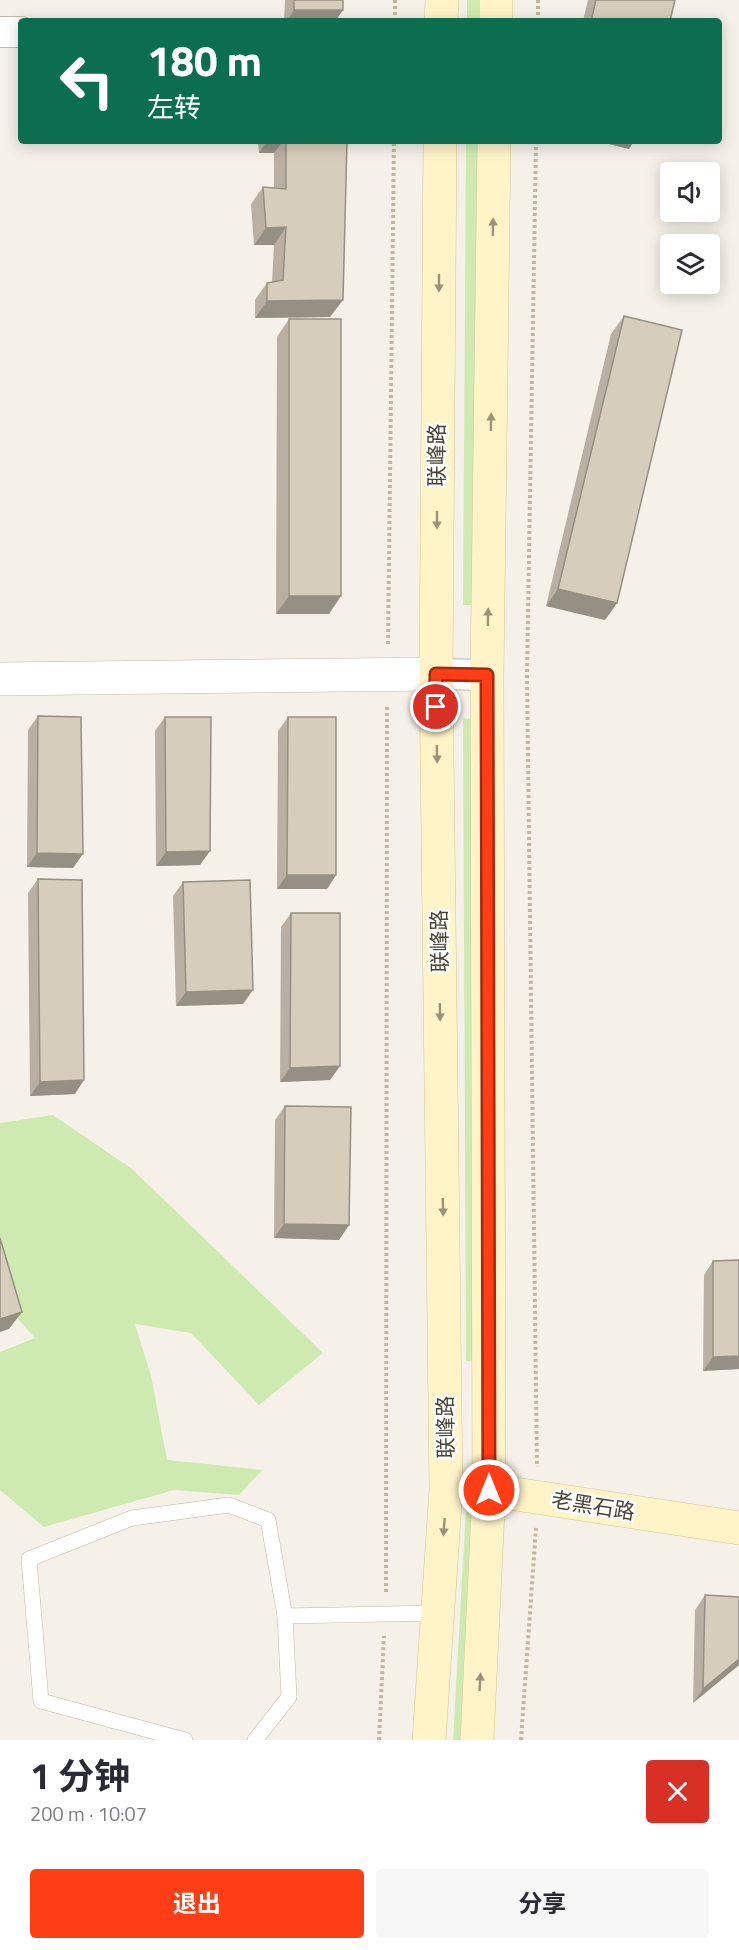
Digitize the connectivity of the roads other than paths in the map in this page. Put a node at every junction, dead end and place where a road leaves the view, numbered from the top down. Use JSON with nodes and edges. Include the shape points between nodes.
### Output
{"nodes":[{"id":1,"x":442,"y":0,"type":"edge"},
{"id":2,"x":496,"y":0,"type":"edge"},
{"id":3,"x":441,"y":18,"type":"edge"},
{"id":4,"x":496,"y":18,"type":"edge"},
{"id":5,"x":0,"y":32,"type":"edge"},
{"id":6,"x":18,"y":32,"type":"edge"},
{"id":7,"x":440,"y":144,"type":"edge"},
{"id":8,"x":494,"y":144,"type":"edge"},
{"id":9,"x":436,"y":674,"type":"junction"},
{"id":10,"x":487,"y":675,"type":"junction"},
{"id":11,"x":0,"y":680,"type":"edge"},
{"id":12,"x":446,"y":1489,"type":"junction"},
{"id":13,"x":489,"y":1490,"type":"junction"},
{"id":14,"x":739,"y":1528,"type":"edge"},
{"id":15,"x":438,"y":1613,"type":"junction"},
{"id":16,"x":285,"y":1616,"type":"junction"},
{"id":17,"x":185,"y":1740,"type":"edge"},
{"id":18,"x":255,"y":1740,"type":"edge"},
{"id":19,"x":429,"y":1740,"type":"edge"},
{"id":20,"x":477,"y":1740,"type":"edge"}],
"edges":[{"from":1,"to":3,"type":"main road"},
{"from":2,"to":4,"type":"main road"},
{"from":5,"to":6,"type":"street"},
{"from":7,"to":9,"type":"main road","name":"联峰路","one_way":true},
{"from":10,"to":8,"type":"main road","name":"联峰路","one_way":true},
{"from":9,"to":10,"type":"street"},
{"from":9,"to":11,"type":"street"},
{"from":9,"to":12,"type":"main road","name":"联峰路","one_way":true},
{"from":10,"to":13,"type":"main road","name":"联峰路"},
{"from":12,"to":13,"type":"main road","name":"老黑石路"},
{"from":12,"to":15,"type":"main road","name":"联峰路","one_way":true},
{"from":13,"to":14,"type":"main road","name":"老黑石路"},
{"from":20,"to":13,"type":"main road","name":"联峰路","one_way":true},
{"from":15,"to":16,"type":"lane"},
{"from":15,"to":19,"type":"main road","name":"联峰路"},
{"from":16,"to":17,"type":"lane","via":[[268,1520],[229,1504],[132,1518],[29,1559],[41,1701]]},
{"from":16,"to":18,"type":"lane","via":[[289,1697]]}]}
